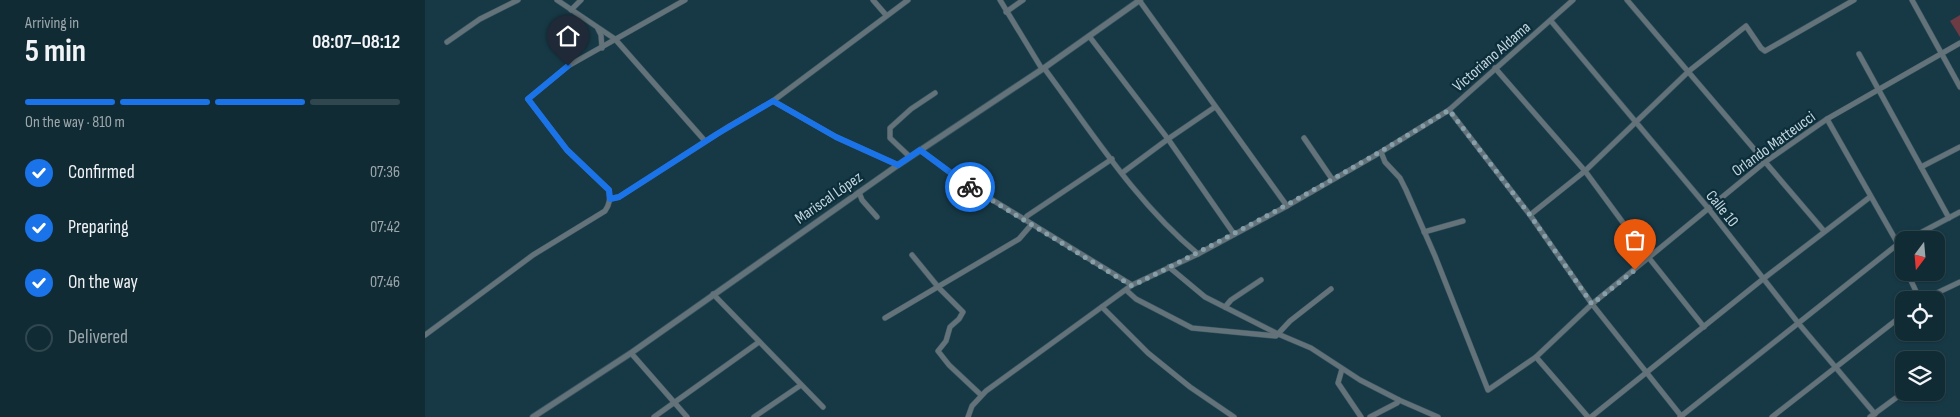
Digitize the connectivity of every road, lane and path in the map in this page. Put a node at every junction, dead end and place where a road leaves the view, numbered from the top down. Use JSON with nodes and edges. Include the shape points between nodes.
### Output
{"nodes":[{"id":1,"x":518,"y":0,"type":"edge"},
{"id":2,"x":557,"y":0,"type":"edge"},
{"id":3,"x":581,"y":0,"type":"edge"},
{"id":4,"x":685,"y":0,"type":"edge"},
{"id":5,"x":873,"y":0,"type":"edge"},
{"id":6,"x":908,"y":0,"type":"edge"},
{"id":7,"x":1000,"y":0,"type":"edge"},
{"id":8,"x":1023,"y":0,"type":"edge"},
{"id":9,"x":1140,"y":0,"type":"edge"},
{"id":10,"x":1573,"y":0,"type":"edge"},
{"id":11,"x":1627,"y":0,"type":"edge"},
{"id":12,"x":1854,"y":0,"type":"edge"},
{"id":13,"x":1912,"y":0,"type":"edge"},
{"id":14,"x":571,"y":10,"type":"junction"},
{"id":15,"x":1006,"y":12,"type":"junction"},
{"id":16,"x":886,"y":15,"type":"junction"},
{"id":17,"x":1551,"y":21,"type":"junction"},
{"id":18,"x":598,"y":28,"type":"junction"},
{"id":19,"x":1089,"y":36,"type":"junction"},
{"id":20,"x":615,"y":39,"type":"junction"},
{"id":21,"x":447,"y":42,"type":"dead end"},
{"id":22,"x":1960,"y":43,"type":"edge"},
{"id":23,"x":602,"y":48,"type":"junction"},
{"id":24,"x":1942,"y":53,"type":"junction"},
{"id":25,"x":1859,"y":54,"type":"dead end"},
{"id":26,"x":1043,"y":68,"type":"junction"},
{"id":27,"x":1495,"y":68,"type":"junction"},
{"id":28,"x":1689,"y":71,"type":"junction"},
{"id":29,"x":1960,"y":87,"type":"edge"},
{"id":30,"x":1880,"y":89,"type":"junction"},
{"id":31,"x":935,"y":93,"type":"dead end"},
{"id":32,"x":773,"y":101,"type":"junction"},
{"id":33,"x":1215,"y":107,"type":"junction"},
{"id":34,"x":1449,"y":110,"type":"junction"},
{"id":35,"x":1827,"y":119,"type":"junction"},
{"id":36,"x":1635,"y":124,"type":"junction"},
{"id":37,"x":1304,"y":138,"type":"dead end"},
{"id":38,"x":1167,"y":139,"type":"junction"},
{"id":39,"x":705,"y":141,"type":"junction"},
{"id":40,"x":1960,"y":147,"type":"edge"},
{"id":41,"x":920,"y":150,"type":"junction"},
{"id":42,"x":1381,"y":152,"type":"junction"},
{"id":43,"x":910,"y":157,"type":"junction"},
{"id":44,"x":1112,"y":159,"type":"junction"},
{"id":45,"x":1765,"y":162,"type":"junction"},
{"id":46,"x":898,"y":165,"type":"junction"},
{"id":47,"x":1921,"y":168,"type":"junction"},
{"id":48,"x":1585,"y":171,"type":"junction"},
{"id":49,"x":1122,"y":173,"type":"junction"},
{"id":50,"x":1332,"y":179,"type":"junction"},
{"id":51,"x":859,"y":192,"type":"junction"},
{"id":52,"x":1870,"y":197,"type":"junction"},
{"id":53,"x":610,"y":199,"type":"junction"},
{"id":54,"x":1287,"y":206,"type":"junction"},
{"id":55,"x":1708,"y":208,"type":"junction"},
{"id":56,"x":1960,"y":212,"type":"edge"},
{"id":57,"x":1530,"y":215,"type":"junction"},
{"id":58,"x":877,"y":217,"type":"dead end"},
{"id":59,"x":1949,"y":218,"type":"junction"},
{"id":60,"x":1025,"y":220,"type":"junction"},
{"id":61,"x":1463,"y":221,"type":"dead end"},
{"id":62,"x":1031,"y":224,"type":"junction"},
{"id":63,"x":1824,"y":231,"type":"junction"},
{"id":64,"x":1924,"y":231,"type":"edge"},
{"id":65,"x":1425,"y":232,"type":"junction"},
{"id":66,"x":1234,"y":234,"type":"junction"},
{"id":67,"x":1895,"y":234,"type":"edge"},
{"id":68,"x":1895,"y":248,"type":"edge"},
{"id":69,"x":1198,"y":254,"type":"junction"},
{"id":70,"x":912,"y":255,"type":"dead end"},
{"id":71,"x":1649,"y":258,"type":"junction"},
{"id":72,"x":1169,"y":267,"type":"junction"},
{"id":73,"x":1763,"y":279,"type":"junction"},
{"id":74,"x":1261,"y":280,"type":"dead end"},
{"id":75,"x":1960,"y":282,"type":"edge"},
{"id":76,"x":1132,"y":286,"type":"junction"},
{"id":77,"x":939,"y":288,"type":"junction"},
{"id":78,"x":1331,"y":289,"type":"dead end"},
{"id":79,"x":1127,"y":290,"type":"junction"},
{"id":80,"x":1940,"y":291,"type":"edge"},
{"id":81,"x":713,"y":294,"type":"junction"},
{"id":82,"x":1592,"y":304,"type":"junction"},
{"id":83,"x":1102,"y":307,"type":"junction"},
{"id":84,"x":1225,"y":307,"type":"junction"},
{"id":85,"x":885,"y":318,"type":"dead end"},
{"id":86,"x":1895,"y":321,"type":"edge"},
{"id":87,"x":1799,"y":324,"type":"junction"},
{"id":88,"x":1704,"y":327,"type":"junction"},
{"id":89,"x":1278,"y":334,"type":"junction"},
{"id":90,"x":425,"y":335,"type":"edge"},
{"id":91,"x":759,"y":342,"type":"junction"},
{"id":92,"x":631,"y":353,"type":"junction"},
{"id":93,"x":1537,"y":357,"type":"junction"},
{"id":94,"x":1836,"y":368,"type":"junction"},
{"id":95,"x":1342,"y":369,"type":"junction"},
{"id":96,"x":1647,"y":372,"type":"junction"},
{"id":97,"x":801,"y":385,"type":"junction"},
{"id":98,"x":981,"y":395,"type":"junction"},
{"id":99,"x":1895,"y":398,"type":"edge"},
{"id":100,"x":1399,"y":400,"type":"junction"},
{"id":101,"x":675,"y":402,"type":"junction"},
{"id":102,"x":823,"y":407,"type":"dead end"},
{"id":103,"x":1872,"y":415,"type":"edge"},
{"id":104,"x":533,"y":417,"type":"edge"},
{"id":105,"x":654,"y":417,"type":"edge"},
{"id":106,"x":687,"y":417,"type":"edge"},
{"id":107,"x":755,"y":417,"type":"edge"},
{"id":108,"x":968,"y":417,"type":"edge"},
{"id":109,"x":1234,"y":417,"type":"edge"},
{"id":110,"x":1361,"y":417,"type":"edge"},
{"id":111,"x":1371,"y":417,"type":"edge"},
{"id":112,"x":1438,"y":417,"type":"edge"},
{"id":113,"x":1589,"y":417,"type":"edge"},
{"id":114,"x":1681,"y":417,"type":"edge"},
{"id":115,"x":1772,"y":417,"type":"edge"}],
"edges":[{"from":1,"to":21,"type":"street","via":[[480,19]]},
{"from":2,"to":14,"type":"street"},
{"from":3,"to":14,"type":"street"},
{"from":4,"to":20,"type":"street"},
{"from":5,"to":16,"type":"street"},
{"from":6,"to":16,"type":"street"},
{"from":7,"to":15,"type":"street"},
{"from":8,"to":15,"type":"street"},
{"from":9,"to":19,"type":"street","name":"Mariscal López"},
{"from":9,"to":33,"type":"street"},
{"from":10,"to":17,"type":"street","name":"Victoriano Aldama"},
{"from":11,"to":28,"type":"street"},
{"from":12,"to":28,"type":"street","via":[[1771,50],[1761,48],[1746,26]]},
{"from":13,"to":24,"type":"street"},
{"from":14,"to":18,"type":"street"},
{"from":15,"to":26,"type":"street"},
{"from":16,"to":32,"type":"street"},
{"from":17,"to":27,"type":"street","name":"Victoriano Aldama"},
{"from":17,"to":36,"type":"street","name":"Calle 10"},
{"from":18,"to":20,"type":"street"},
{"from":18,"to":23,"type":"street"},
{"from":19,"to":26,"type":"street","name":"Mariscal López"},
{"from":19,"to":38,"type":"street"},
{"from":20,"to":23,"type":"street"},
{"from":20,"to":39,"type":"street"},
{"from":22,"to":24,"type":"street","name":"Orlando Matteucci"},
{"from":23,"to":53,"type":"street","via":[[568,66],[528,99],[567,150],[609,190]]},
{"from":24,"to":29,"type":"street"},
{"from":24,"to":30,"type":"street","name":"Orlando Matteucci"},
{"from":25,"to":30,"type":"street"},
{"from":26,"to":41,"type":"street","name":"Mariscal López"},
{"from":26,"to":44,"type":"street"},
{"from":27,"to":34,"type":"street","name":"Victoriano Aldama"},
{"from":27,"to":48,"type":"street"},
{"from":28,"to":36,"type":"street"},
{"from":28,"to":45,"type":"street"},
{"from":30,"to":35,"type":"street","name":"Orlando Matteucci"},
{"from":30,"to":47,"type":"street"},
{"from":31,"to":43,"type":"street","via":[[890,128],[890,138]]},
{"from":32,"to":39,"type":"street"},
{"from":32,"to":46,"type":"street","via":[[836,137]]},
{"from":33,"to":38,"type":"street"},
{"from":33,"to":54,"type":"street"},
{"from":34,"to":42,"type":"street","name":"Victoriano Aldama"},
{"from":34,"to":57,"type":"street"},
{"from":35,"to":45,"type":"street","name":"Orlando Matteucci"},
{"from":35,"to":52,"type":"street"},
{"from":36,"to":48,"type":"street"},
{"from":36,"to":55,"type":"street","name":"Calle 10"},
{"from":37,"to":50,"type":"street"},
{"from":38,"to":49,"type":"street"},
{"from":38,"to":66,"type":"street"},
{"from":39,"to":53,"type":"street","via":[[619,197]]},
{"from":40,"to":47,"type":"street"},
{"from":41,"to":43,"type":"street","name":"Mariscal López"},
{"from":41,"to":60,"type":"street","via":[[963,182]]},
{"from":42,"to":50,"type":"street","name":"Victoriano Aldama"},
{"from":42,"to":65,"type":"street","via":[[1403,184]]},
{"from":43,"to":46,"type":"street","name":"Mariscal López"},
{"from":44,"to":49,"type":"street"},
{"from":44,"to":60,"type":"street"},
{"from":45,"to":55,"type":"street","name":"Orlando Matteucci"},
{"from":45,"to":63,"type":"street"},
{"from":46,"to":51,"type":"street","name":"Mariscal López"},
{"from":47,"to":59,"type":"street"},
{"from":48,"to":57,"type":"street"},
{"from":48,"to":71,"type":"street"},
{"from":49,"to":69,"type":"street","via":[[1173,233]]},
{"from":50,"to":54,"type":"street","name":"Victoriano Aldama"},
{"from":51,"to":58,"type":"street"},
{"from":51,"to":81,"type":"street","name":"Mariscal López"},
{"from":52,"to":63,"type":"street"},
{"from":52,"to":67,"type":"street"},
{"from":53,"to":90,"type":"street","via":[[605,211],[533,255]]},
{"from":54,"to":66,"type":"street","name":"Victoriano Aldama"},
{"from":55,"to":71,"type":"street","name":"Orlando Matteucci"},
{"from":55,"to":73,"type":"street","name":"Calle 10"},
{"from":56,"to":59,"type":"street"},
{"from":57,"to":82,"type":"street"},
{"from":59,"to":64,"type":"street"},
{"from":60,"to":62,"type":"street"},
{"from":61,"to":65,"type":"street"},
{"from":62,"to":76,"type":"street"},
{"from":62,"to":77,"type":"street","via":[[1019,239]]},
{"from":63,"to":73,"type":"street"},
{"from":65,"to":93,"type":"street","name":"Orlando Matteucci","via":[[1488,390]]},
{"from":66,"to":69,"type":"street","name":"Victoriano Aldama"},
{"from":68,"to":87,"type":"street"},
{"from":69,"to":72,"type":"street","name":"Victoriano Aldama"},
{"from":70,"to":77,"type":"street"},
{"from":71,"to":82,"type":"street","name":"Orlando Matteucci"},
{"from":71,"to":88,"type":"street"},
{"from":72,"to":76,"type":"street","name":"Victoriano Aldama"},
{"from":72,"to":84,"type":"street","via":[[1205,297]]},
{"from":73,"to":87,"type":"street","name":"Calle 10"},
{"from":73,"to":88,"type":"street"},
{"from":74,"to":84,"type":"street"},
{"from":75,"to":80,"type":"street"},
{"from":76,"to":79,"type":"street","name":"Victoriano Aldama"},
{"from":77,"to":85,"type":"street"},
{"from":77,"to":98,"type":"street","via":[[963,312],[950,327],[939,354]]},
{"from":78,"to":89,"type":"street","via":[[1290,320]]},
{"from":79,"to":83,"type":"street","name":"Victoriano Aldama"},
{"from":79,"to":89,"type":"street","via":[[1136,299],[1192,328]]},
{"from":81,"to":91,"type":"street"},
{"from":81,"to":92,"type":"street","name":"Mariscal López"},
{"from":82,"to":93,"type":"street","name":"Orlando Matteucci"},
{"from":82,"to":96,"type":"street"},
{"from":83,"to":98,"type":"street","name":"Victoriano Aldama"},
{"from":83,"to":109,"type":"street","via":[[1148,353]]},
{"from":84,"to":89,"type":"street"},
{"from":86,"to":94,"type":"street"},
{"from":87,"to":94,"type":"street","name":"Calle 10"},
{"from":87,"to":114,"type":"street"},
{"from":88,"to":96,"type":"street"},
{"from":89,"to":95,"type":"street","via":[[1311,348]]},
{"from":91,"to":97,"type":"street"},
{"from":91,"to":101,"type":"street"},
{"from":92,"to":101,"type":"street"},
{"from":92,"to":104,"type":"street","name":"Mariscal López"},
{"from":93,"to":113,"type":"street"},
{"from":94,"to":103,"type":"street","name":"Calle 10"},
{"from":94,"to":115,"type":"street"},
{"from":95,"to":100,"type":"street"},
{"from":95,"to":110,"type":"street","via":[[1338,383]]},
{"from":96,"to":113,"type":"street"},
{"from":96,"to":114,"type":"street"},
{"from":97,"to":102,"type":"street"},
{"from":97,"to":107,"type":"street"},
{"from":98,"to":108,"type":"street"},
{"from":99,"to":103,"type":"street"},
{"from":100,"to":111,"type":"street"},
{"from":100,"to":112,"type":"street"},
{"from":101,"to":105,"type":"street"},
{"from":101,"to":106,"type":"street"}]}
